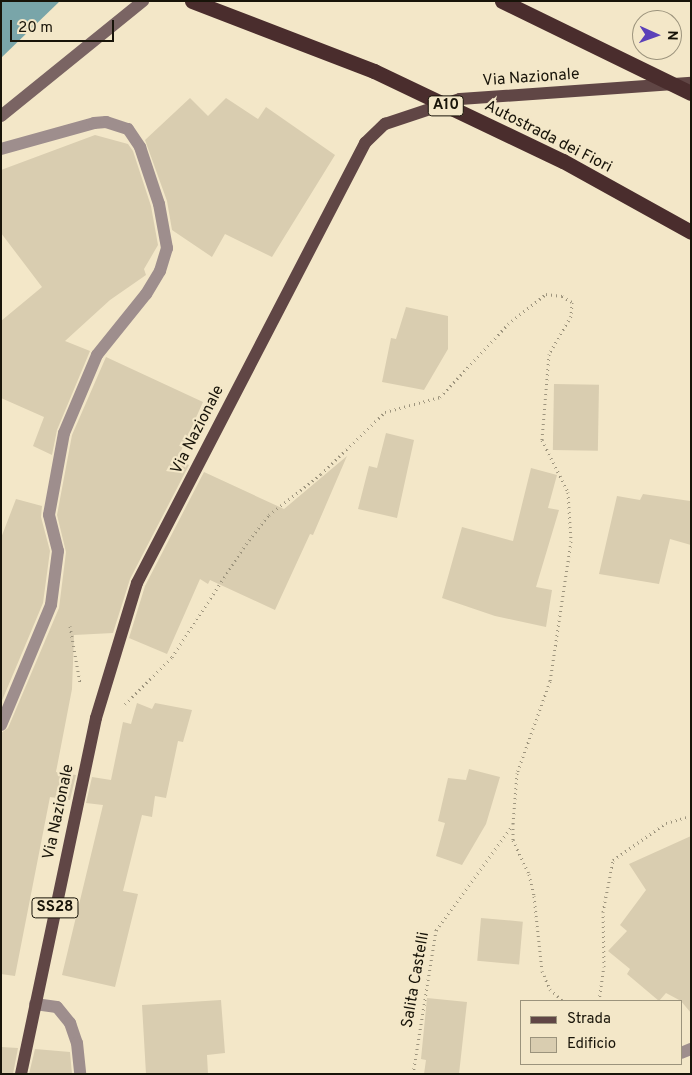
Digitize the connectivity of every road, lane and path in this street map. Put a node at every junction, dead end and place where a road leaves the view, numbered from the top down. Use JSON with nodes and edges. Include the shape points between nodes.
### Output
{"nodes":[{"id":1,"x":143,"y":1,"type":"edge"},
{"id":2,"x":192,"y":1,"type":"edge"},
{"id":3,"x":502,"y":1,"type":"edge"},
{"id":4,"x":691,"y":83,"type":"edge"},
{"id":5,"x":691,"y":93,"type":"edge"},
{"id":6,"x":1,"y":116,"type":"edge"},
{"id":7,"x":1,"y":149,"type":"edge"},
{"id":8,"x":691,"y":232,"type":"edge"},
{"id":9,"x":96,"y":718,"type":"junction"},
{"id":10,"x":1,"y":725,"type":"edge"},
{"id":11,"x":691,"y":816,"type":"edge"},
{"id":12,"x":513,"y":824,"type":"junction"},
{"id":13,"x":562,"y":1000,"type":"edge"},
{"id":14,"x":599,"y":1000,"type":"edge"},
{"id":15,"x":34,"y":1004,"type":"junction"},
{"id":16,"x":21,"y":1074,"type":"edge"},
{"id":17,"x":80,"y":1074,"type":"edge"},
{"id":18,"x":413,"y":1074,"type":"edge"}],
"edges":[{"from":1,"to":6,"type":"main road"},
{"from":2,"to":8,"type":"highway","name":"Autostrada dei Fiori","number":"A10","bridge":true,"via":[[374,71],[563,161]]},
{"from":3,"to":5,"type":"highway","bridge":true},
{"from":4,"to":9,"type":"main road","name":"Via Nazionale","via":[[460,100],[386,124],[365,143],[137,583]]},
{"from":7,"to":10,"type":"street","via":[[94,123],[106,122],[128,129],[140,147],[166,233],[164,261],[146,294],[97,355],[64,433],[49,516],[58,551],[51,605]]},
{"from":9,"to":12,"type":"path","via":[[129,702],[172,657],[268,515],[321,474],[385,412],[440,397],[508,324],[546,294],[562,296],[572,302],[571,316],[549,354],[542,440],[568,492],[571,541],[550,681],[516,773]]},
{"from":9,"to":15,"type":"main road","name":"Via Nazionale","number":"SS28"},
{"from":11,"to":14,"type":"path","via":[[666,823],[613,860],[603,912],[604,967]]},
{"from":12,"to":13,"type":"path","via":[[513,840],[529,874],[534,896],[542,971],[550,989]]},
{"from":12,"to":18,"type":"path","name":"Salita Castelli","via":[[436,930]]},
{"from":15,"to":16,"type":"main road","name":"Via Nazionale","number":"SS28"},
{"from":15,"to":17,"type":"street","via":[[57,1007],[70,1023],[77,1043]]}]}
